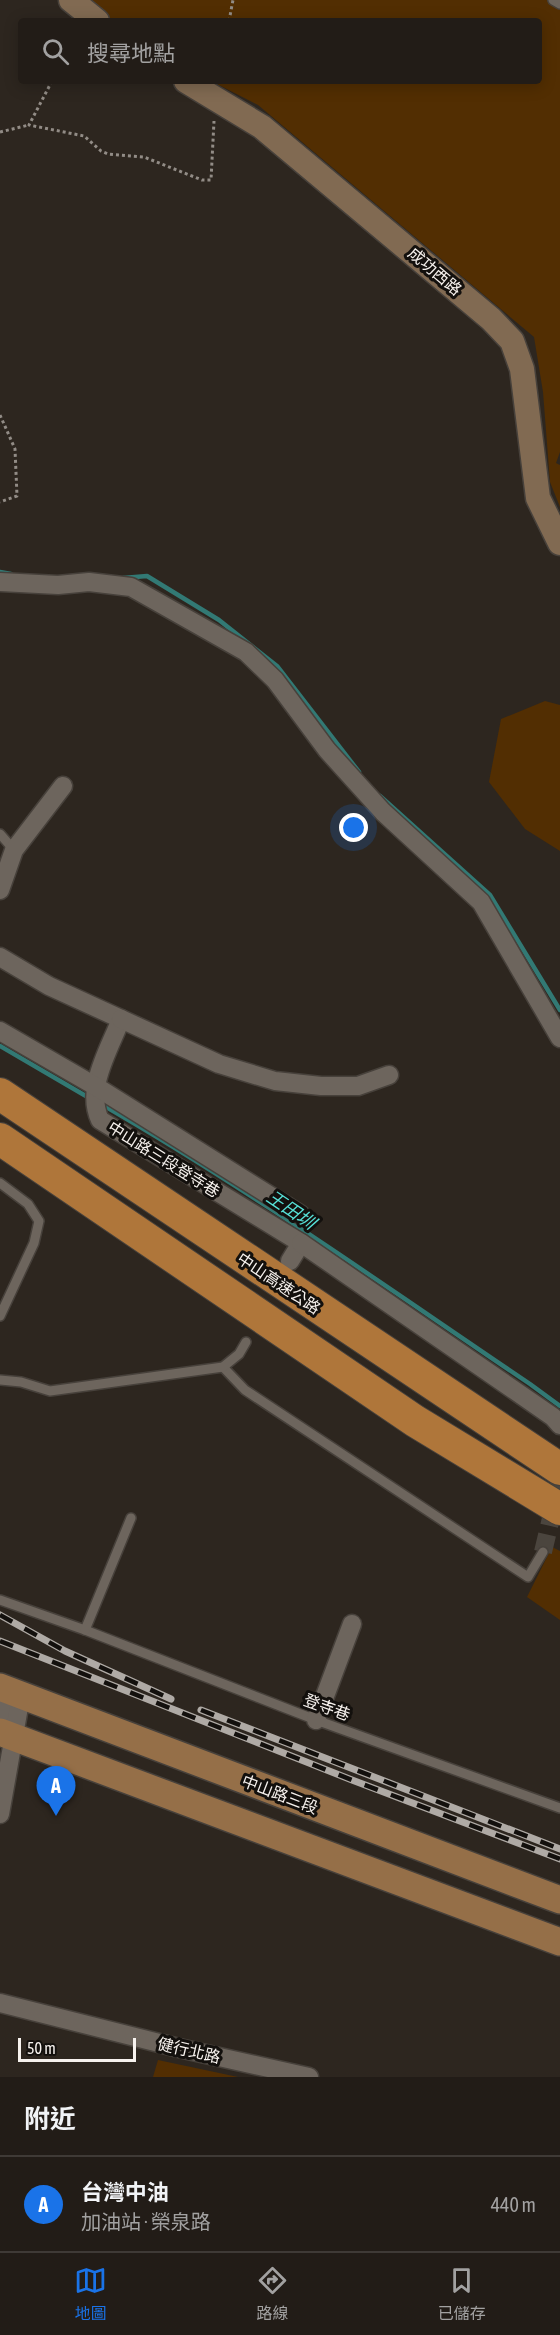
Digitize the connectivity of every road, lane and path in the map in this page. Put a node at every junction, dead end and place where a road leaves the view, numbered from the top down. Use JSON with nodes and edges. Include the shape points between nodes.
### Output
{"nodes":[{"id":1,"x":71,"y":0,"type":"edge"},
{"id":2,"x":233,"y":0,"type":"edge"},
{"id":3,"x":553,"y":0,"type":"edge"},
{"id":4,"x":560,"y":4,"type":"edge"},
{"id":5,"x":93,"y":18,"type":"edge"},
{"id":6,"x":230,"y":18,"type":"edge"},
{"id":7,"x":50,"y":84,"type":"edge"},
{"id":8,"x":191,"y":84,"type":"edge"},
{"id":9,"x":216,"y":100,"type":"junction"},
{"id":10,"x":29,"y":125,"type":"junction"},
{"id":11,"x":0,"y":132,"type":"edge"},
{"id":12,"x":0,"y":415,"type":"edge"},
{"id":13,"x":0,"y":502,"type":"edge"},
{"id":14,"x":560,"y":543,"type":"edge"},
{"id":15,"x":0,"y":582,"type":"edge"},
{"id":16,"x":63,"y":786,"type":"dead end"},
{"id":17,"x":0,"y":834,"type":"edge"},
{"id":18,"x":14,"y":850,"type":"junction"},
{"id":19,"x":0,"y":890,"type":"edge"},
{"id":20,"x":0,"y":957,"type":"edge"},
{"id":21,"x":121,"y":1019,"type":"junction"},
{"id":22,"x":0,"y":1031,"type":"edge"},
{"id":23,"x":560,"y":1038,"type":"edge"},
{"id":24,"x":389,"y":1075,"type":"dead end"},
{"id":25,"x":95,"y":1086,"type":"junction"},
{"id":26,"x":0,"y":1094,"type":"edge"},
{"id":27,"x":0,"y":1138,"type":"edge"},
{"id":28,"x":0,"y":1183,"type":"edge"},
{"id":29,"x":301,"y":1215,"type":"dead end"},
{"id":30,"x":301,"y":1243,"type":"junction"},
{"id":31,"x":290,"y":1261,"type":"dead end"},
{"id":32,"x":0,"y":1316,"type":"edge"},
{"id":33,"x":246,"y":1342,"type":"dead end"},
{"id":34,"x":224,"y":1367,"type":"junction"},
{"id":35,"x":0,"y":1380,"type":"edge"},
{"id":36,"x":560,"y":1425,"type":"edge"},
{"id":37,"x":560,"y":1469,"type":"edge"},
{"id":38,"x":560,"y":1509,"type":"edge"},
{"id":39,"x":131,"y":1518,"type":"dead end"},
{"id":40,"x":543,"y":1552,"type":"tunnel mouth"},
{"id":41,"x":0,"y":1600,"type":"edge"},
{"id":42,"x":352,"y":1624,"type":"dead end"},
{"id":43,"x":85,"y":1630,"type":"junction"},
{"id":44,"x":10,"y":1691,"type":"edge"},
{"id":45,"x":316,"y":1720,"type":"junction"},
{"id":46,"x":5,"y":1729,"type":"edge"},
{"id":47,"x":560,"y":1808,"type":"edge"},
{"id":48,"x":0,"y":1814,"type":"edge"},
{"id":49,"x":560,"y":1900,"type":"edge"},
{"id":50,"x":560,"y":1942,"type":"edge"},
{"id":51,"x":0,"y":2003,"type":"edge"},
{"id":52,"x":309,"y":2077,"type":"edge"}],
"edges":[{"from":1,"to":5,"type":"street"},
{"from":2,"to":6,"type":"path"},
{"from":3,"to":4,"type":"lane"},
{"from":7,"to":10,"type":"path"},
{"from":8,"to":9,"type":"street","name":"成功西路"},
{"from":9,"to":10,"type":"path","via":[[211,180],[144,157],[108,154],[84,136]]},
{"from":9,"to":14,"type":"street","name":"成功西路","via":[[262,127],[491,319],[512,341],[522,369],[538,498]]},
{"from":10,"to":11,"type":"path"},
{"from":12,"to":13,"type":"path","via":[[15,449],[17,496]]},
{"from":15,"to":23,"type":"street","via":[[88,582],[131,587],[246,652],[275,680],[327,750],[383,812],[481,902]]},
{"from":16,"to":18,"type":"street"},
{"from":17,"to":18,"type":"lane"},
{"from":18,"to":19,"type":"street"},
{"from":20,"to":21,"type":"street","via":[[49,986]]},
{"from":21,"to":24,"type":"street","via":[[219,1064],[275,1081],[358,1086]]},
{"from":21,"to":25,"type":"street","name":"中山路三段登寺巷"},
{"from":22,"to":25,"type":"street"},
{"from":25,"to":29,"type":"street"},
{"from":25,"to":30,"type":"street","name":"中山路三段登寺巷","via":[[95,1109],[100,1120]]},
{"from":26,"to":37,"type":"highway","name":"中山高速公路"},
{"from":27,"to":38,"type":"highway","via":[[415,1421]]},
{"from":28,"to":32,"type":"lane","via":[[28,1204],[39,1221],[34,1243]]},
{"from":30,"to":31,"type":"street"},
{"from":30,"to":36,"type":"street"},
{"from":33,"to":34,"type":"lane"},
{"from":34,"to":35,"type":"lane","via":[[50,1391]]},
{"from":34,"to":40,"type":"lane","via":[[244,1390],[528,1577]]},
{"from":39,"to":43,"type":"lane"},
{"from":41,"to":43,"type":"lane","name":"登寺巷"},
{"from":42,"to":45,"type":"street"},
{"from":43,"to":45,"type":"lane","name":"登寺巷"},
{"from":44,"to":46,"type":"street"},
{"from":44,"to":49,"type":"main road","name":"中山路三段"},
{"from":45,"to":47,"type":"lane","name":"登寺巷"},
{"from":46,"to":48,"type":"street"},
{"from":46,"to":50,"type":"main road"},
{"from":51,"to":52,"type":"street","name":"健行北路"}]}
